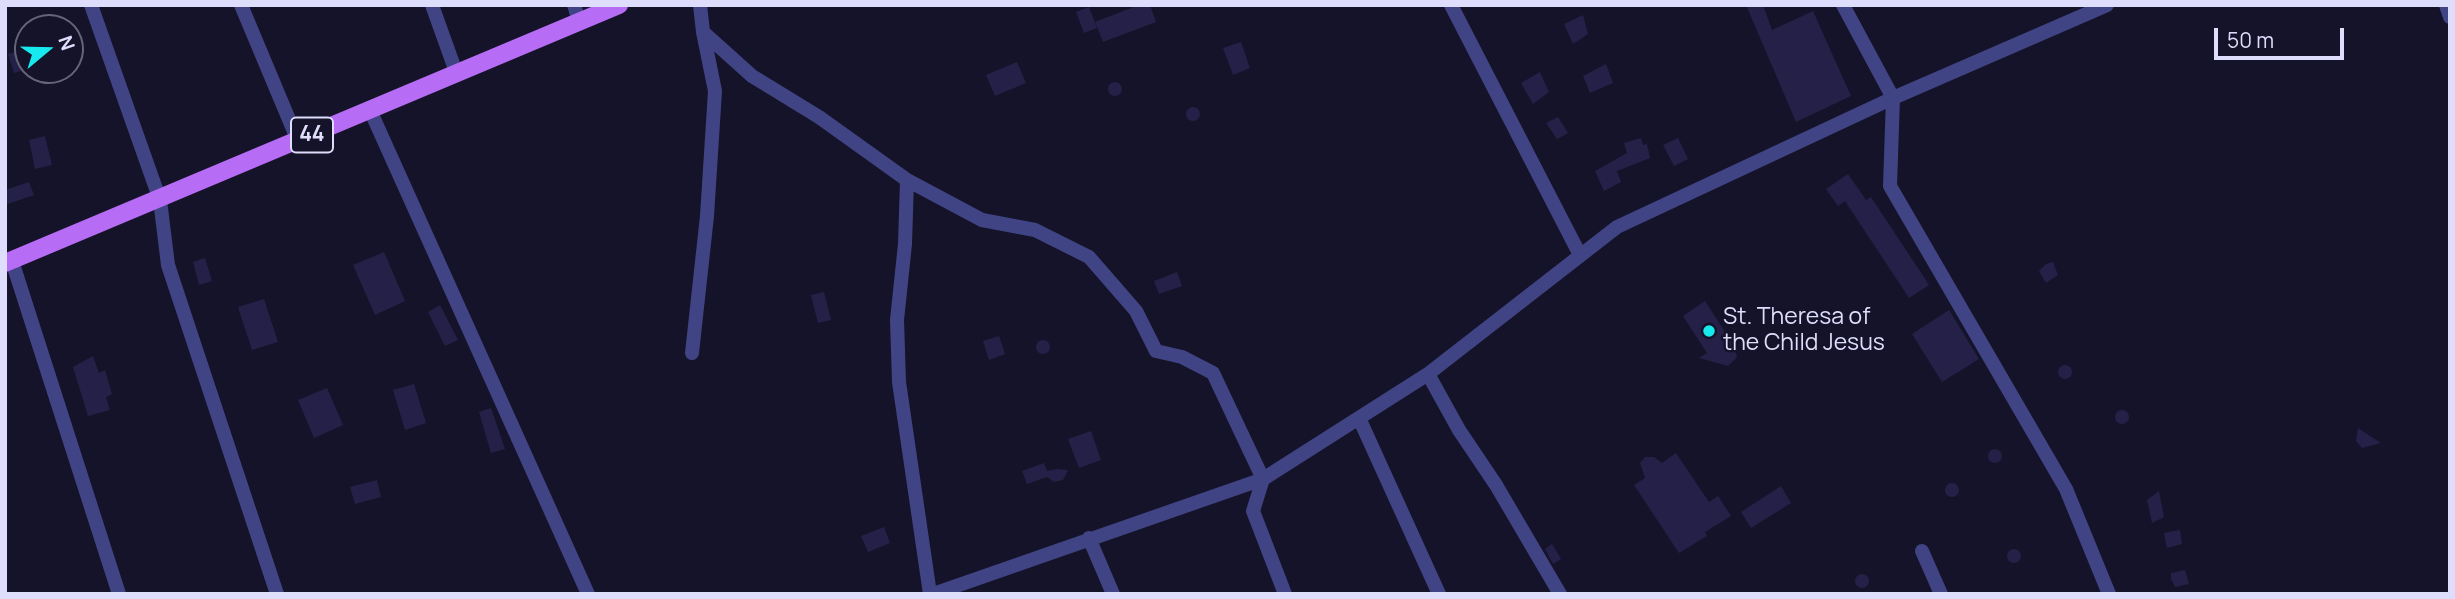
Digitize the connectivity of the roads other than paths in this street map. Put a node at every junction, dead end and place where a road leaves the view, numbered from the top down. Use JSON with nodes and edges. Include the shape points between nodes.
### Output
{"nodes":[{"id":1,"x":91,"y":5,"type":"edge"},
{"id":2,"x":241,"y":5,"type":"edge"},
{"id":3,"x":432,"y":5,"type":"edge"},
{"id":4,"x":619,"y":5,"type":"edge"},
{"id":5,"x":701,"y":5,"type":"edge"},
{"id":6,"x":1451,"y":5,"type":"edge"},
{"id":7,"x":1843,"y":5,"type":"edge"},
{"id":8,"x":2107,"y":5,"type":"edge"},
{"id":9,"x":2446,"y":5,"type":"edge"},
{"id":10,"x":577,"y":13,"type":"edge"},
{"id":11,"x":2450,"y":17,"type":"edge"},
{"id":12,"x":703,"y":32,"type":"junction"},
{"id":13,"x":456,"y":72,"type":"junction"},
{"id":14,"x":1893,"y":98,"type":"junction"},
{"id":15,"x":370,"y":110,"type":"junction"},
{"id":16,"x":298,"y":141,"type":"junction"},
{"id":17,"x":907,"y":180,"type":"junction"},
{"id":18,"x":160,"y":200,"type":"junction"},
{"id":19,"x":1580,"y":255,"type":"junction"},
{"id":20,"x":8,"y":262,"type":"edge"},
{"id":21,"x":692,"y":353,"type":"dead end"},
{"id":22,"x":1428,"y":374,"type":"junction"},
{"id":23,"x":1359,"y":418,"type":"junction"},
{"id":24,"x":1263,"y":479,"type":"junction"},
{"id":25,"x":1089,"y":538,"type":"junction"},
{"id":26,"x":1922,"y":551,"type":"dead end"},
{"id":27,"x":119,"y":594,"type":"edge"},
{"id":28,"x":277,"y":594,"type":"edge"},
{"id":29,"x":588,"y":594,"type":"edge"},
{"id":30,"x":931,"y":594,"type":"edge"},
{"id":31,"x":1113,"y":594,"type":"edge"},
{"id":32,"x":1285,"y":594,"type":"edge"},
{"id":33,"x":1439,"y":594,"type":"edge"},
{"id":34,"x":1560,"y":594,"type":"edge"},
{"id":35,"x":1941,"y":594,"type":"edge"},
{"id":36,"x":2109,"y":594,"type":"edge"}],
"edges":[{"from":1,"to":18,"type":"street"},
{"from":2,"to":16,"type":"street"},
{"from":3,"to":13,"type":"street"},
{"from":4,"to":10,"type":"main road","number":"44"},
{"from":5,"to":12,"type":"street"},
{"from":6,"to":19,"type":"street"},
{"from":7,"to":14,"type":"street"},
{"from":8,"to":14,"type":"street"},
{"from":9,"to":11,"type":"street"},
{"from":10,"to":13,"type":"main road","number":"44"},
{"from":12,"to":17,"type":"street","via":[[752,76]]},
{"from":12,"to":21,"type":"street","via":[[715,91]]},
{"from":13,"to":15,"type":"main road","number":"44"},
{"from":14,"to":19,"type":"street","via":[[1617,227]]},
{"from":14,"to":36,"type":"street","via":[[1890,186],[2066,489]]},
{"from":15,"to":16,"type":"main road","number":"44"},
{"from":15,"to":29,"type":"street"},
{"from":16,"to":18,"type":"main road","number":"44"},
{"from":17,"to":24,"type":"street","via":[[982,220],[1035,230],[1088,257],[1136,311],[1156,351],[1213,373]]},
{"from":17,"to":30,"type":"street","via":[[897,320],[900,382]]},
{"from":18,"to":20,"type":"main road","number":"44"},
{"from":18,"to":28,"type":"street","via":[[167,265]]},
{"from":19,"to":22,"type":"street"},
{"from":20,"to":27,"type":"street"},
{"from":22,"to":23,"type":"street"},
{"from":22,"to":34,"type":"street"},
{"from":23,"to":24,"type":"street"},
{"from":23,"to":33,"type":"street"},
{"from":24,"to":25,"type":"street"},
{"from":24,"to":32,"type":"street","via":[[1253,512]]},
{"from":25,"to":30,"type":"street"},
{"from":25,"to":31,"type":"street"},
{"from":26,"to":35,"type":"street"}]}
